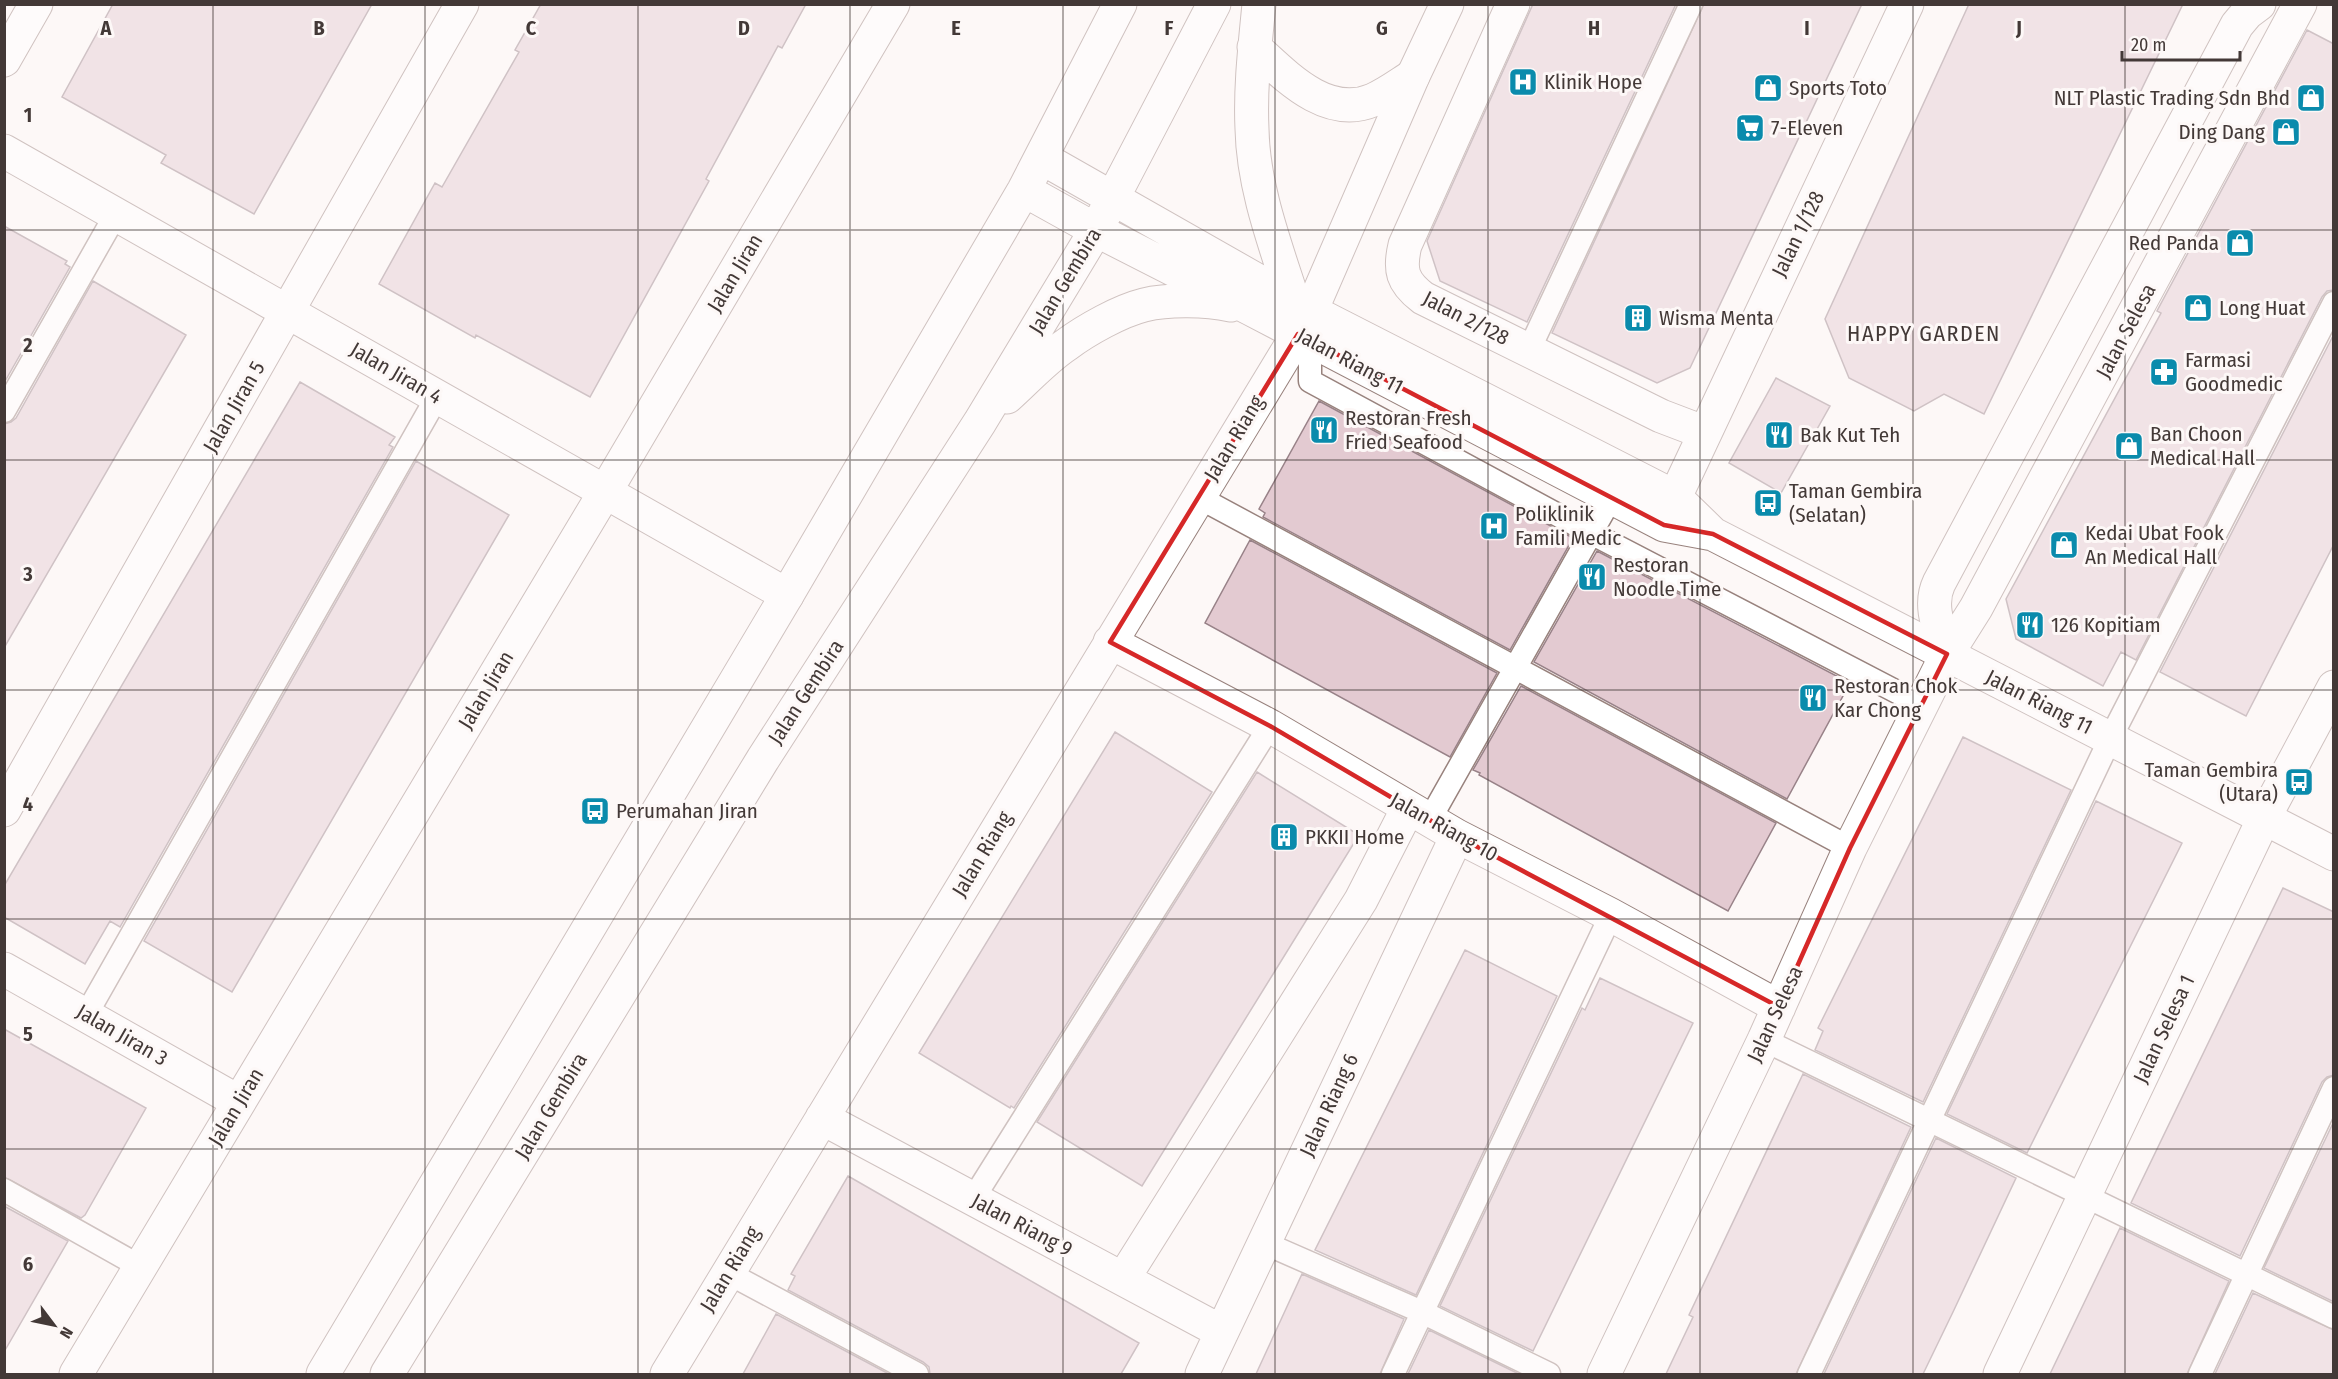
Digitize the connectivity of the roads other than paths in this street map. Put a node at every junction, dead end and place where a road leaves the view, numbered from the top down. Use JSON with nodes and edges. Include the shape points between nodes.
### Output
{"nodes":[{"id":1,"x":36,"y":4,"type":"edge"},
{"id":2,"x":462,"y":4,"type":"edge"},
{"id":3,"x":893,"y":4,"type":"edge"},
{"id":4,"x":1120,"y":4,"type":"edge"},
{"id":5,"x":1214,"y":4,"type":"edge"},
{"id":6,"x":1259,"y":4,"type":"edge"},
{"id":7,"x":1447,"y":4,"type":"edge"},
{"id":8,"x":1513,"y":4,"type":"edge"},
{"id":9,"x":1691,"y":4,"type":"edge"},
{"id":10,"x":1907,"y":4,"type":"edge"},
{"id":11,"x":2259,"y":4,"type":"edge"},
{"id":12,"x":2300,"y":4,"type":"edge"},
{"id":13,"x":1254,"y":47,"type":"junction"},
{"id":14,"x":4,"y":60,"type":"edge"},
{"id":15,"x":1413,"y":76,"type":"junction"},
{"id":16,"x":4,"y":151,"type":"edge"},
{"id":17,"x":1042,"y":158,"type":"junction"},
{"id":18,"x":1024,"y":190,"type":"junction"},
{"id":19,"x":1114,"y":198,"type":"junction"},
{"id":20,"x":116,"y":214,"type":"junction"},
{"id":21,"x":1096,"y":230,"type":"junction"},
{"id":22,"x":2334,"y":303,"type":"edge"},
{"id":23,"x":1251,"y":309,"type":"junction"},
{"id":24,"x":288,"y":312,"type":"junction"},
{"id":25,"x":1304,"y":322,"type":"junction"},
{"id":26,"x":1529,"y":350,"type":"junction"},
{"id":27,"x":437,"y":397,"type":"junction"},
{"id":28,"x":4,"y":411,"type":"edge"},
{"id":29,"x":980,"y":422,"type":"junction"},
{"id":30,"x":1703,"y":432,"type":"junction"},
{"id":31,"x":605,"y":492,"type":"junction"},
{"id":32,"x":1674,"y":497,"type":"junction"},
{"id":33,"x":1198,"y":498,"type":"junction"},
{"id":34,"x":1611,"y":498,"type":"junction"},
{"id":35,"x":1593,"y":534,"type":"junction"},
{"id":36,"x":1713,"y":534,"type":"junction"},
{"id":37,"x":787,"y":595,"type":"junction"},
{"id":38,"x":1110,"y":642,"type":"junction"},
{"id":39,"x":1947,"y":654,"type":"junction"},
{"id":40,"x":1516,"y":669,"type":"junction"},
{"id":41,"x":2334,"y":687,"type":"edge"},
{"id":42,"x":1922,"y":705,"type":"junction"},
{"id":43,"x":1270,"y":726,"type":"junction"},
{"id":44,"x":2110,"y":739,"type":"junction"},
{"id":45,"x":4,"y":810,"type":"edge"},
{"id":46,"x":2264,"y":818,"type":"junction"},
{"id":47,"x":1431,"y":821,"type":"junction"},
{"id":48,"x":1850,"y":848,"type":"junction"},
{"id":49,"x":2334,"y":854,"type":"edge"},
{"id":50,"x":1611,"y":915,"type":"junction"},
{"id":51,"x":4,"y":969,"type":"edge"},
{"id":52,"x":1779,"y":1007,"type":"junction"},
{"id":53,"x":86,"y":1015,"type":"junction"},
{"id":54,"x":1764,"y":1040,"type":"junction"},
{"id":55,"x":2334,"y":1088,"type":"edge"},
{"id":56,"x":239,"y":1102,"type":"junction"},
{"id":57,"x":822,"y":1119,"type":"junction"},
{"id":58,"x":1929,"y":1120,"type":"junction"},
{"id":59,"x":4,"y":1190,"type":"edge"},
{"id":60,"x":2085,"y":1196,"type":"junction"},
{"id":61,"x":973,"y":1199,"type":"junction"},
{"id":62,"x":1264,"y":1243,"type":"junction"},
{"id":63,"x":141,"y":1267,"type":"junction"},
{"id":64,"x":728,"y":1273,"type":"junction"},
{"id":65,"x":2246,"y":1275,"type":"junction"},
{"id":66,"x":1123,"y":1279,"type":"junction"},
{"id":67,"x":1422,"y":1312,"type":"junction"},
{"id":68,"x":2334,"y":1317,"type":"edge"},
{"id":69,"x":1222,"y":1332,"type":"junction"},
{"id":70,"x":76,"y":1374,"type":"edge"},
{"id":71,"x":323,"y":1374,"type":"edge"},
{"id":72,"x":387,"y":1374,"type":"edge"},
{"id":73,"x":667,"y":1374,"type":"edge"},
{"id":74,"x":917,"y":1374,"type":"edge"},
{"id":75,"x":1202,"y":1374,"type":"edge"},
{"id":76,"x":1393,"y":1374,"type":"edge"},
{"id":77,"x":1549,"y":1374,"type":"edge"},
{"id":78,"x":1604,"y":1374,"type":"edge"},
{"id":79,"x":1809,"y":1374,"type":"edge"},
{"id":80,"x":2000,"y":1374,"type":"edge"},
{"id":81,"x":2200,"y":1374,"type":"edge"}],
"edges":[{"from":1,"to":14,"type":"street"},
{"from":2,"to":24,"type":"street","name":"Jalan Jiran 5"},
{"from":3,"to":31,"type":"street","name":"Jalan Jiran"},
{"from":4,"to":17,"type":"street"},
{"from":5,"to":19,"type":"street","name":"Jalan Gembira"},
{"from":6,"to":13,"type":"street"},
{"from":7,"to":15,"type":"street","name":"Jalan Riang"},
{"from":8,"to":26,"type":"street","name":"Jalan 2/128","via":[[1401,260],[1403,275],[1424,298]]},
{"from":9,"to":26,"type":"lane"},
{"from":10,"to":30,"type":"street","name":"Jalan 1/128"},
{"from":11,"to":39,"type":"street","via":[[2237,25],[1939,583],[1934,602]]},
{"from":12,"to":39,"type":"street","name":"Jalan Selesa","via":[[1976,608]]},
{"from":13,"to":15,"type":"street","via":[[1295,84],[1322,99],[1348,106],[1373,100]]},
{"from":13,"to":25,"type":"street","via":[[1252,130],[1260,192],[1290,291]]},
{"from":15,"to":25,"type":"street","name":"Jalan Riang"},
{"from":16,"to":20,"type":"street","name":"Jalan Jiran 4"},
{"from":17,"to":18,"type":"street"},
{"from":17,"to":19,"type":"street","name":"Jalan Riang 11"},
{"from":18,"to":21,"type":"street","name":"Jalan Riang 11"},
{"from":18,"to":37,"type":"street"},
{"from":19,"to":21,"type":"street","name":"Jalan Gembira"},
{"from":19,"to":25,"type":"street","name":"Jalan Riang 11"},
{"from":20,"to":24,"type":"street","name":"Jalan Jiran 4"},
{"from":20,"to":28,"type":"lane"},
{"from":21,"to":23,"type":"street","name":"Jalan Riang 11"},
{"from":21,"to":29,"type":"street","name":"Jalan Gembira"},
{"from":22,"to":44,"type":"lane"},
{"from":23,"to":25,"type":"street","name":"Jalan Riang 11"},
{"from":23,"to":29,"type":"street","via":[[1212,302],[1145,304],[1129,310],[1065,345]]},
{"from":24,"to":27,"type":"street","name":"Jalan Jiran 4"},
{"from":24,"to":45,"type":"street","name":"Jalan Jiran 5"},
{"from":25,"to":32,"type":"street","name":"Jalan Riang 11"},
{"from":25,"to":33,"type":"street","name":"Jalan Riang"},
{"from":25,"to":34,"type":"street","name":"Jalan Riang 11"},
{"from":25,"to":35,"type":"lane","via":[[1311,381]]},
{"from":26,"to":30,"type":"street","name":"Jalan 2/128","via":[[1661,416]]},
{"from":27,"to":31,"type":"street","name":"Jalan Jiran 4"},
{"from":27,"to":53,"type":"lane"},
{"from":29,"to":72,"type":"street","name":"Jalan Gembira","via":[[756,769]]},
{"from":30,"to":32,"type":"street","name":"Jalan 1/128"},
{"from":31,"to":37,"type":"street","name":"Jalan Jiran 4"},
{"from":31,"to":56,"type":"street","name":"Jalan Jiran"},
{"from":32,"to":36,"type":"street","name":"Jalan Riang 11"},
{"from":33,"to":38,"type":"street","name":"Jalan Riang"},
{"from":33,"to":40,"type":"lane"},
{"from":34,"to":35,"type":"lane"},
{"from":34,"to":36,"type":"street","name":"Jalan Riang 11","via":[[1664,525]]},
{"from":35,"to":40,"type":"lane"},
{"from":35,"to":42,"type":"lane"},
{"from":36,"to":39,"type":"street","name":"Jalan Riang 11"},
{"from":37,"to":71,"type":"street"},
{"from":38,"to":43,"type":"street","name":"Jalan Riang 10"},
{"from":38,"to":57,"type":"street","name":"Jalan Riang"},
{"from":39,"to":42,"type":"street","name":"Jalan Selesa"},
{"from":39,"to":44,"type":"street","name":"Jalan Riang 11"},
{"from":40,"to":47,"type":"lane"},
{"from":40,"to":48,"type":"lane"},
{"from":41,"to":46,"type":"street","name":"Jalan Selesa 1"},
{"from":42,"to":48,"type":"street","name":"Jalan Selesa"},
{"from":43,"to":47,"type":"street","name":"Jalan Riang 10"},
{"from":43,"to":61,"type":"lane"},
{"from":44,"to":46,"type":"street","name":"Jalan Riang 11"},
{"from":44,"to":58,"type":"lane"},
{"from":46,"to":49,"type":"street","name":"Jalan Riang 11"},
{"from":46,"to":60,"type":"street","name":"Jalan Selesa 1"},
{"from":47,"to":50,"type":"street","name":"Jalan Riang 10"},
{"from":47,"to":62,"type":"street","name":"Jalan Riang 6"},
{"from":47,"to":66,"type":"street","via":[[1361,900]]},
{"from":48,"to":52,"type":"street","name":"Jalan Selesa"},
{"from":50,"to":52,"type":"street","name":"Jalan Riang 10"},
{"from":50,"to":67,"type":"lane"},
{"from":51,"to":53,"type":"street","name":"Jalan Jiran 3"},
{"from":52,"to":54,"type":"street","name":"Jalan Selesa"},
{"from":53,"to":56,"type":"street","name":"Jalan Jiran 3"},
{"from":54,"to":58,"type":"lane"},
{"from":54,"to":78,"type":"street","name":"Jalan Selesa"},
{"from":55,"to":65,"type":"lane"},
{"from":56,"to":63,"type":"street","name":"Jalan Jiran"},
{"from":57,"to":61,"type":"street","name":"Jalan Riang 9"},
{"from":57,"to":64,"type":"street","name":"Jalan Riang"},
{"from":58,"to":60,"type":"lane"},
{"from":58,"to":79,"type":"lane"},
{"from":59,"to":63,"type":"lane"},
{"from":60,"to":65,"type":"lane"},
{"from":60,"to":80,"type":"street","name":"Jalan Selesa 1"},
{"from":61,"to":66,"type":"street","name":"Jalan Riang 9"},
{"from":62,"to":67,"type":"lane"},
{"from":62,"to":69,"type":"street","name":"Jalan Riang 6"},
{"from":63,"to":70,"type":"street","name":"Jalan Jiran"},
{"from":64,"to":73,"type":"street","name":"Jalan Riang"},
{"from":64,"to":74,"type":"lane"},
{"from":65,"to":68,"type":"lane"},
{"from":65,"to":81,"type":"lane"},
{"from":66,"to":69,"type":"street","name":"Jalan Riang 9"},
{"from":67,"to":76,"type":"lane"},
{"from":67,"to":77,"type":"lane"},
{"from":69,"to":75,"type":"street","name":"Jalan Riang 6"}]}
